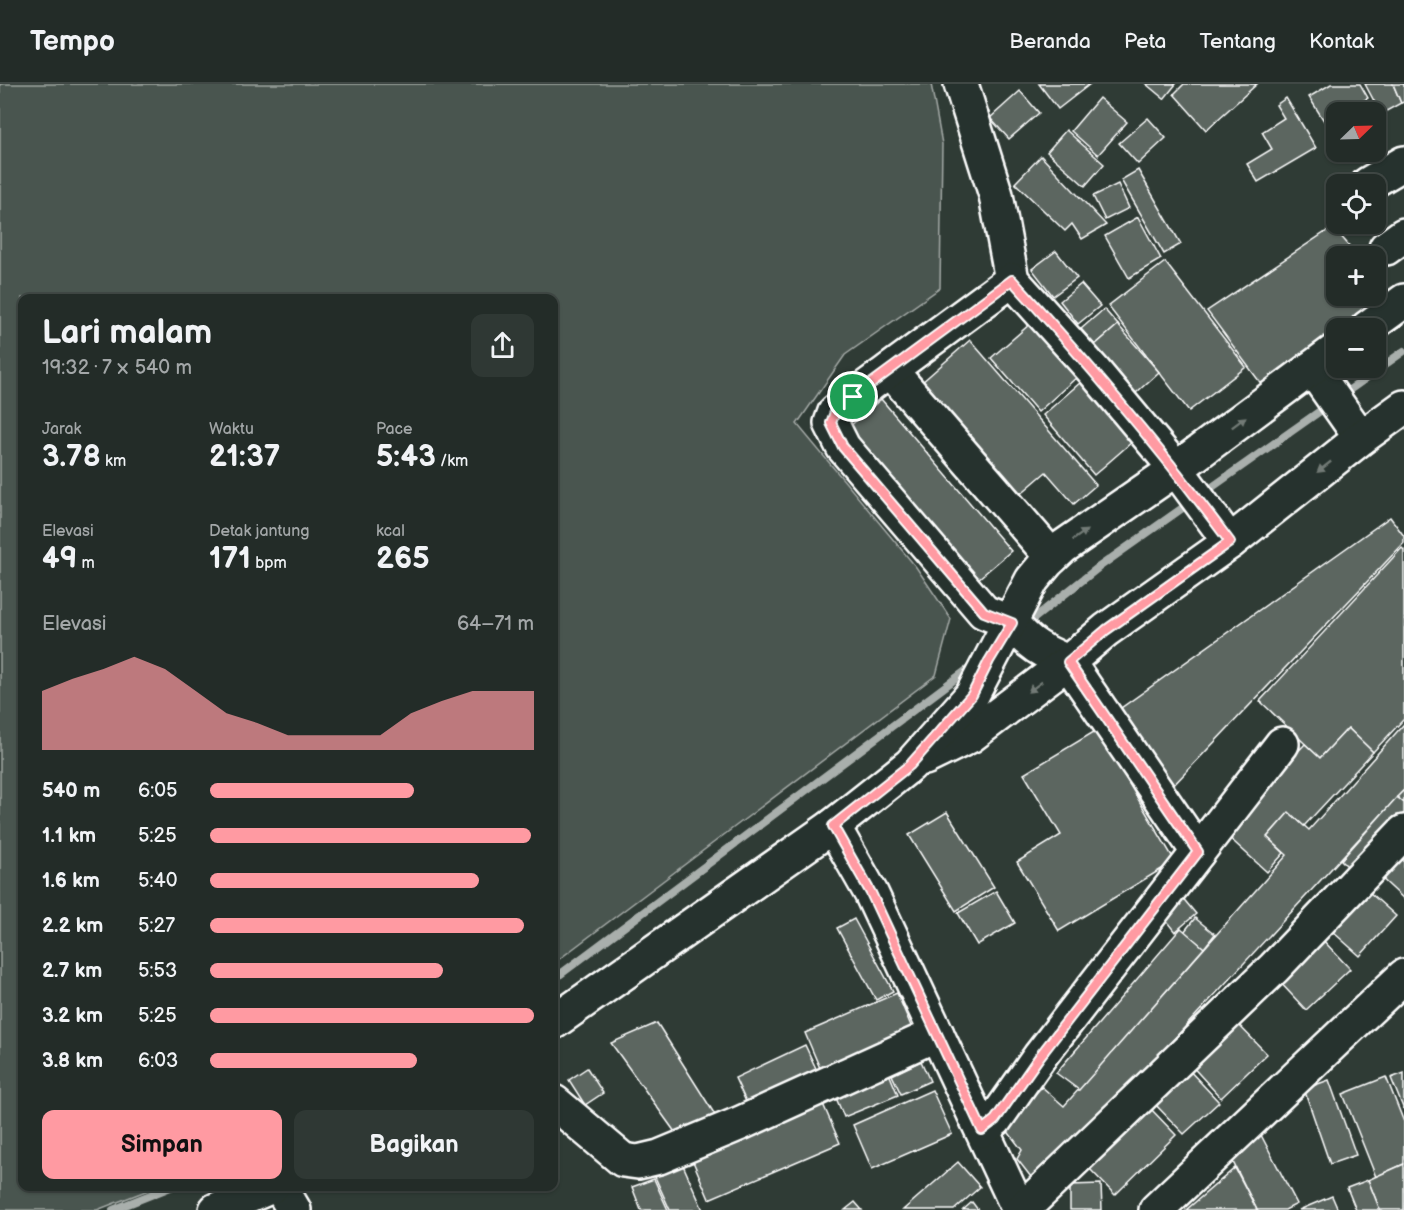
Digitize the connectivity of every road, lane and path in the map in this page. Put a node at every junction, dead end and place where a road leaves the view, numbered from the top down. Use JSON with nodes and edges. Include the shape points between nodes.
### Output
{"nodes":[{"id":1,"x":961,"y":84,"type":"edge"},
{"id":2,"x":1404,"y":163,"type":"edge"},
{"id":3,"x":1385,"y":174,"type":"edge"},
{"id":4,"x":1012,"y":280,"type":"junction"},
{"id":5,"x":1404,"y":301,"type":"edge"},
{"id":6,"x":1381,"y":318,"type":"edge"},
{"id":7,"x":1324,"y":359,"type":"edge"},
{"id":8,"x":890,"y":370,"type":"junction"},
{"id":9,"x":1404,"y":407,"type":"edge"},
{"id":10,"x":1361,"y":438,"type":"junction"},
{"id":11,"x":1176,"y":469,"type":"junction"},
{"id":12,"x":1230,"y":542,"type":"junction"},
{"id":13,"x":1052,"y":557,"type":"junction"},
{"id":14,"x":1012,"y":623,"type":"junction"},
{"id":15,"x":1068,"y":662,"type":"junction"},
{"id":16,"x":1282,"y":744,"type":"dead end"},
{"id":17,"x":910,"y":765,"type":"junction"},
{"id":18,"x":833,"y":826,"type":"junction"},
{"id":19,"x":1404,"y":832,"type":"edge"},
{"id":20,"x":1198,"y":852,"type":"junction"},
{"id":21,"x":1404,"y":976,"type":"edge"},
{"id":22,"x":558,"y":1019,"type":"edge"},
{"id":23,"x":937,"y":1034,"type":"junction"},
{"id":24,"x":558,"y":1105,"type":"edge"},
{"id":25,"x":982,"y":1130,"type":"junction"},
{"id":26,"x":260,"y":1191,"type":"edge"},
{"id":27,"x":283,"y":1191,"type":"edge"},
{"id":28,"x":216,"y":1210,"type":"edge"},
{"id":29,"x":294,"y":1210,"type":"edge"},
{"id":30,"x":1021,"y":1210,"type":"edge"},
{"id":31,"x":1156,"y":1210,"type":"edge"}],
"edges":[{"from":1,"to":4,"type":"street","via":[[996,195]]},
{"from":2,"to":3,"type":"street"},
{"from":4,"to":8,"type":"street"},
{"from":4,"to":11,"type":"street"},
{"from":5,"to":6,"type":"street"},
{"from":7,"to":10,"type":"street"},
{"from":11,"to":7,"type":"street","one_way":true},
{"from":8,"to":13,"type":"street"},
{"from":8,"to":14,"type":"street","via":[[835,412],[831,423],[843,447],[984,612]]},
{"from":9,"to":10,"type":"street"},
{"from":10,"to":12,"type":"street","one_way":true},
{"from":11,"to":12,"type":"street"},
{"from":13,"to":11,"type":"street","one_way":true},
{"from":12,"to":15,"type":"street","via":[[1106,630]]},
{"from":13,"to":14,"type":"street","via":[[1032,580]]},
{"from":14,"to":15,"type":"street","via":[[1024,638],[1045,653]]},
{"from":14,"to":17,"type":"street","via":[[972,695]]},
{"from":15,"to":17,"type":"street","one_way":true,"via":[[970,736]]},
{"from":15,"to":20,"type":"street"},
{"from":16,"to":20,"type":"street"},
{"from":17,"to":18,"type":"street"},
{"from":18,"to":22,"type":"street"},
{"from":18,"to":23,"type":"street","via":[[871,893]]},
{"from":19,"to":30,"type":"street","via":[[1274,968]]},
{"from":20,"to":25,"type":"street","via":[[995,1120]]},
{"from":21,"to":31,"type":"street"},
{"from":23,"to":24,"type":"street","via":[[741,1123],[638,1162],[623,1160]]},
{"from":23,"to":25,"type":"street"},
{"from":25,"to":30,"type":"street"},
{"from":26,"to":28,"type":"street"},
{"from":27,"to":29,"type":"street"}]}
